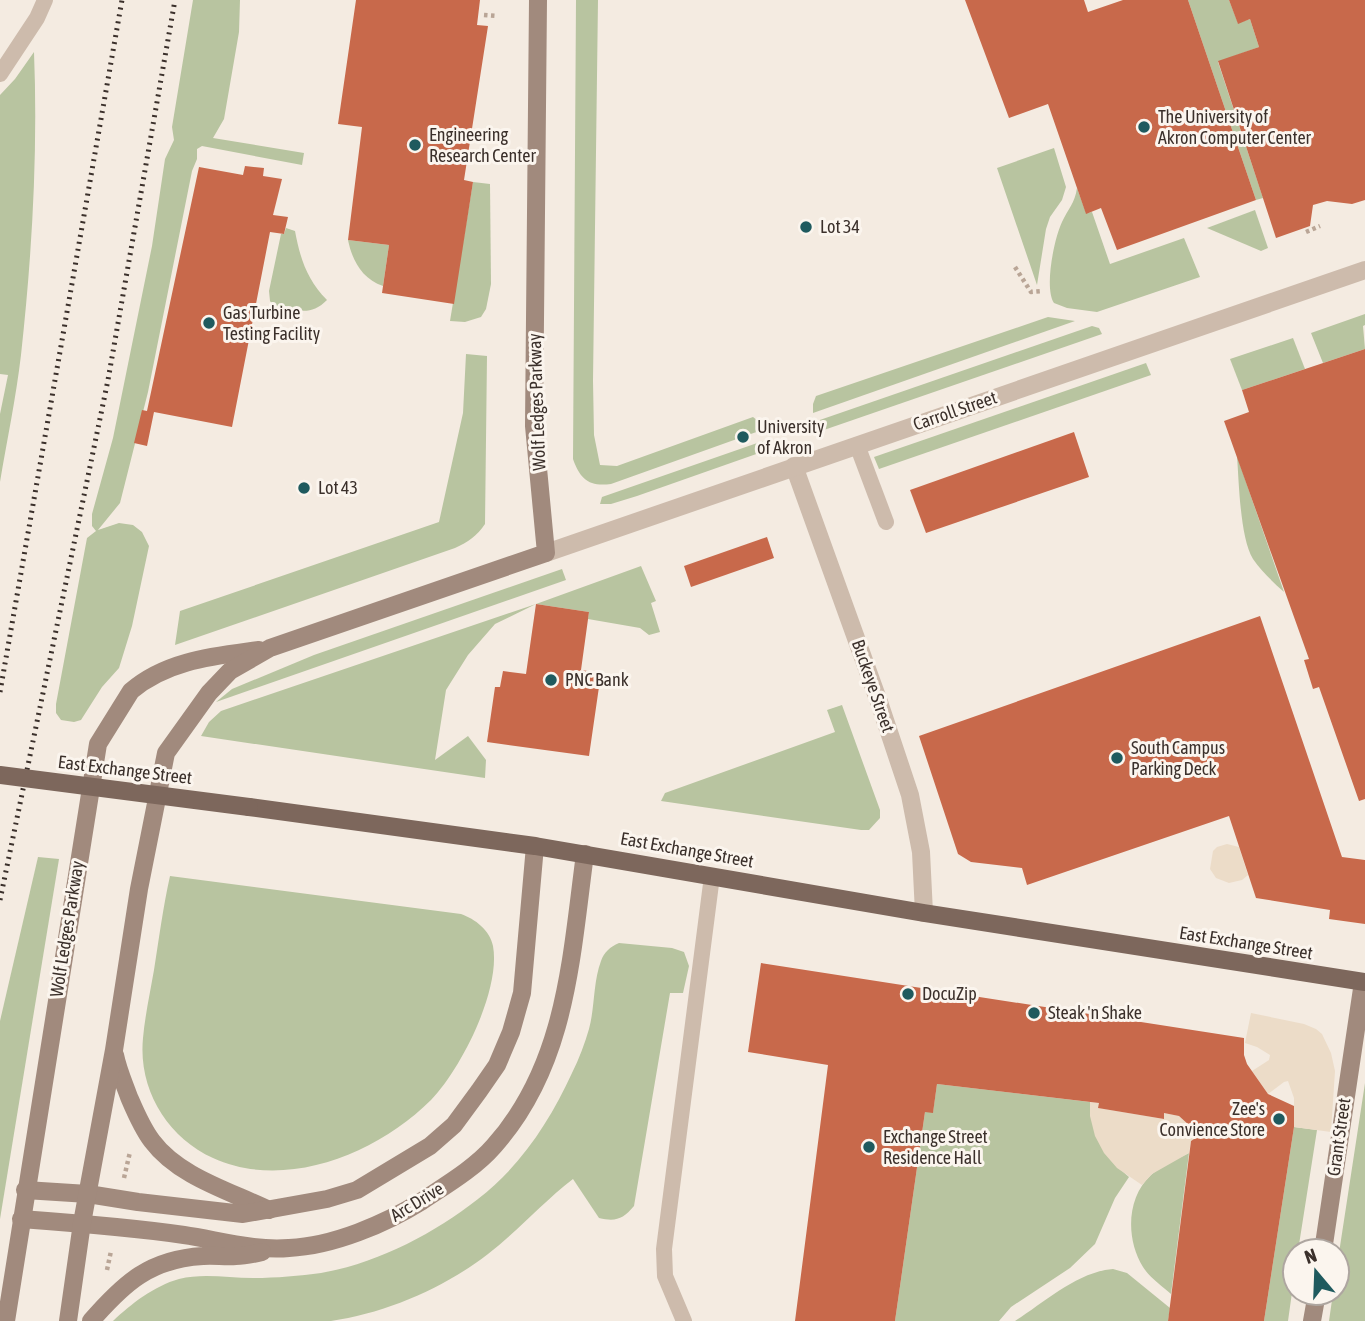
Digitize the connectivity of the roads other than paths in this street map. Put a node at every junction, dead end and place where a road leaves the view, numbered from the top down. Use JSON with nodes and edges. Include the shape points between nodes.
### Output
{"nodes":[{"id":1,"x":45,"y":0,"type":"edge"},
{"id":2,"x":538,"y":0,"type":"edge"},
{"id":3,"x":0,"y":74,"type":"edge"},
{"id":4,"x":1365,"y":271,"type":"edge"},
{"id":5,"x":857,"y":445,"type":"junction"},
{"id":6,"x":794,"y":466,"type":"junction"},
{"id":7,"x":886,"y":523,"type":"dead end"},
{"id":8,"x":546,"y":553,"type":"junction"},
{"id":9,"x":270,"y":648,"type":"junction"},
{"id":10,"x":0,"y":775,"type":"edge"},
{"id":11,"x":535,"y":846,"type":"junction"},
{"id":12,"x":585,"y":854,"type":"junction"},
{"id":13,"x":712,"y":876,"type":"junction"},
{"id":14,"x":924,"y":912,"type":"junction"},
{"id":15,"x":1364,"y":982,"type":"edge"},
{"id":16,"x":114,"y":1050,"type":"junction"},
{"id":17,"x":26,"y":1190,"type":"junction"},
{"id":18,"x":88,"y":1194,"type":"junction"},
{"id":19,"x":269,"y":1210,"type":"junction"},
{"id":20,"x":21,"y":1219,"type":"junction"},
{"id":21,"x":82,"y":1223,"type":"junction"},
{"id":22,"x":1325,"y":1237,"type":"edge"},
{"id":23,"x":290,"y":1248,"type":"junction"},
{"id":24,"x":6,"y":1321,"type":"edge"},
{"id":25,"x":68,"y":1321,"type":"edge"},
{"id":26,"x":90,"y":1321,"type":"edge"},
{"id":27,"x":684,"y":1321,"type":"edge"}],
"edges":[{"from":1,"to":3,"type":"lane"},
{"from":2,"to":8,"type":"main road","name":"Wolf Ledges Parkway","via":[[534,426]]},
{"from":4,"to":5,"type":"street","name":"Carroll Street"},
{"from":5,"to":6,"type":"street","name":"Carroll Street"},
{"from":5,"to":7,"type":"lane"},
{"from":6,"to":8,"type":"street","name":"Carroll Street"},
{"from":6,"to":14,"type":"street","name":"Buckeye Street","via":[[910,795],[921,852]]},
{"from":8,"to":9,"type":"main road","name":"Wolf Ledges Parkway"},
{"from":9,"to":16,"type":"main road","name":"Wolf Ledges Parkway","via":[[230,671],[166,753]]},
{"from":9,"to":17,"type":"main road","name":"Wolf Ledges Parkway","via":[[203,658],[163,670],[131,691],[98,744]]},
{"from":10,"to":11,"type":"main road","name":"East Exchange Street","bridge":true},
{"from":11,"to":12,"type":"main road","name":"East Exchange Street"},
{"from":11,"to":19,"type":"main road","via":[[522,993],[497,1065],[479,1091],[454,1125],[430,1146],[357,1190]]},
{"from":12,"to":13,"type":"main road","name":"East Exchange Street"},
{"from":12,"to":23,"type":"main road","name":"Arc Drive","via":[[565,1000],[556,1033],[513,1121],[493,1148],[399,1215],[327,1242]]},
{"from":13,"to":14,"type":"main road","name":"East Exchange Street"},
{"from":13,"to":27,"type":"lane","via":[[664,1249],[665,1276]]},
{"from":14,"to":15,"type":"main road","name":"East Exchange Street"},
{"from":15,"to":22,"type":"main road","name":"Grant Street"},
{"from":16,"to":18,"type":"main road","name":"Wolf Ledges Parkway"},
{"from":16,"to":19,"type":"main road","via":[[117,1067],[152,1141],[201,1179]]},
{"from":17,"to":18,"type":"main road"},
{"from":17,"to":20,"type":"main road","name":"Wolf Ledges Parkway"},
{"from":18,"to":19,"type":"main road","via":[[243,1214]]},
{"from":18,"to":21,"type":"main road","name":"Wolf Ledges Parkway"},
{"from":20,"to":21,"type":"main road","name":"Arc Drive"},
{"from":20,"to":24,"type":"main road","name":"Wolf Ledges Parkway"},
{"from":21,"to":23,"type":"main road","name":"Arc Drive"},
{"from":21,"to":25,"type":"main road","name":"Wolf Ledges Parkway"},
{"from":23,"to":26,"type":"main road","via":[[167,1262],[117,1291]]}]}
